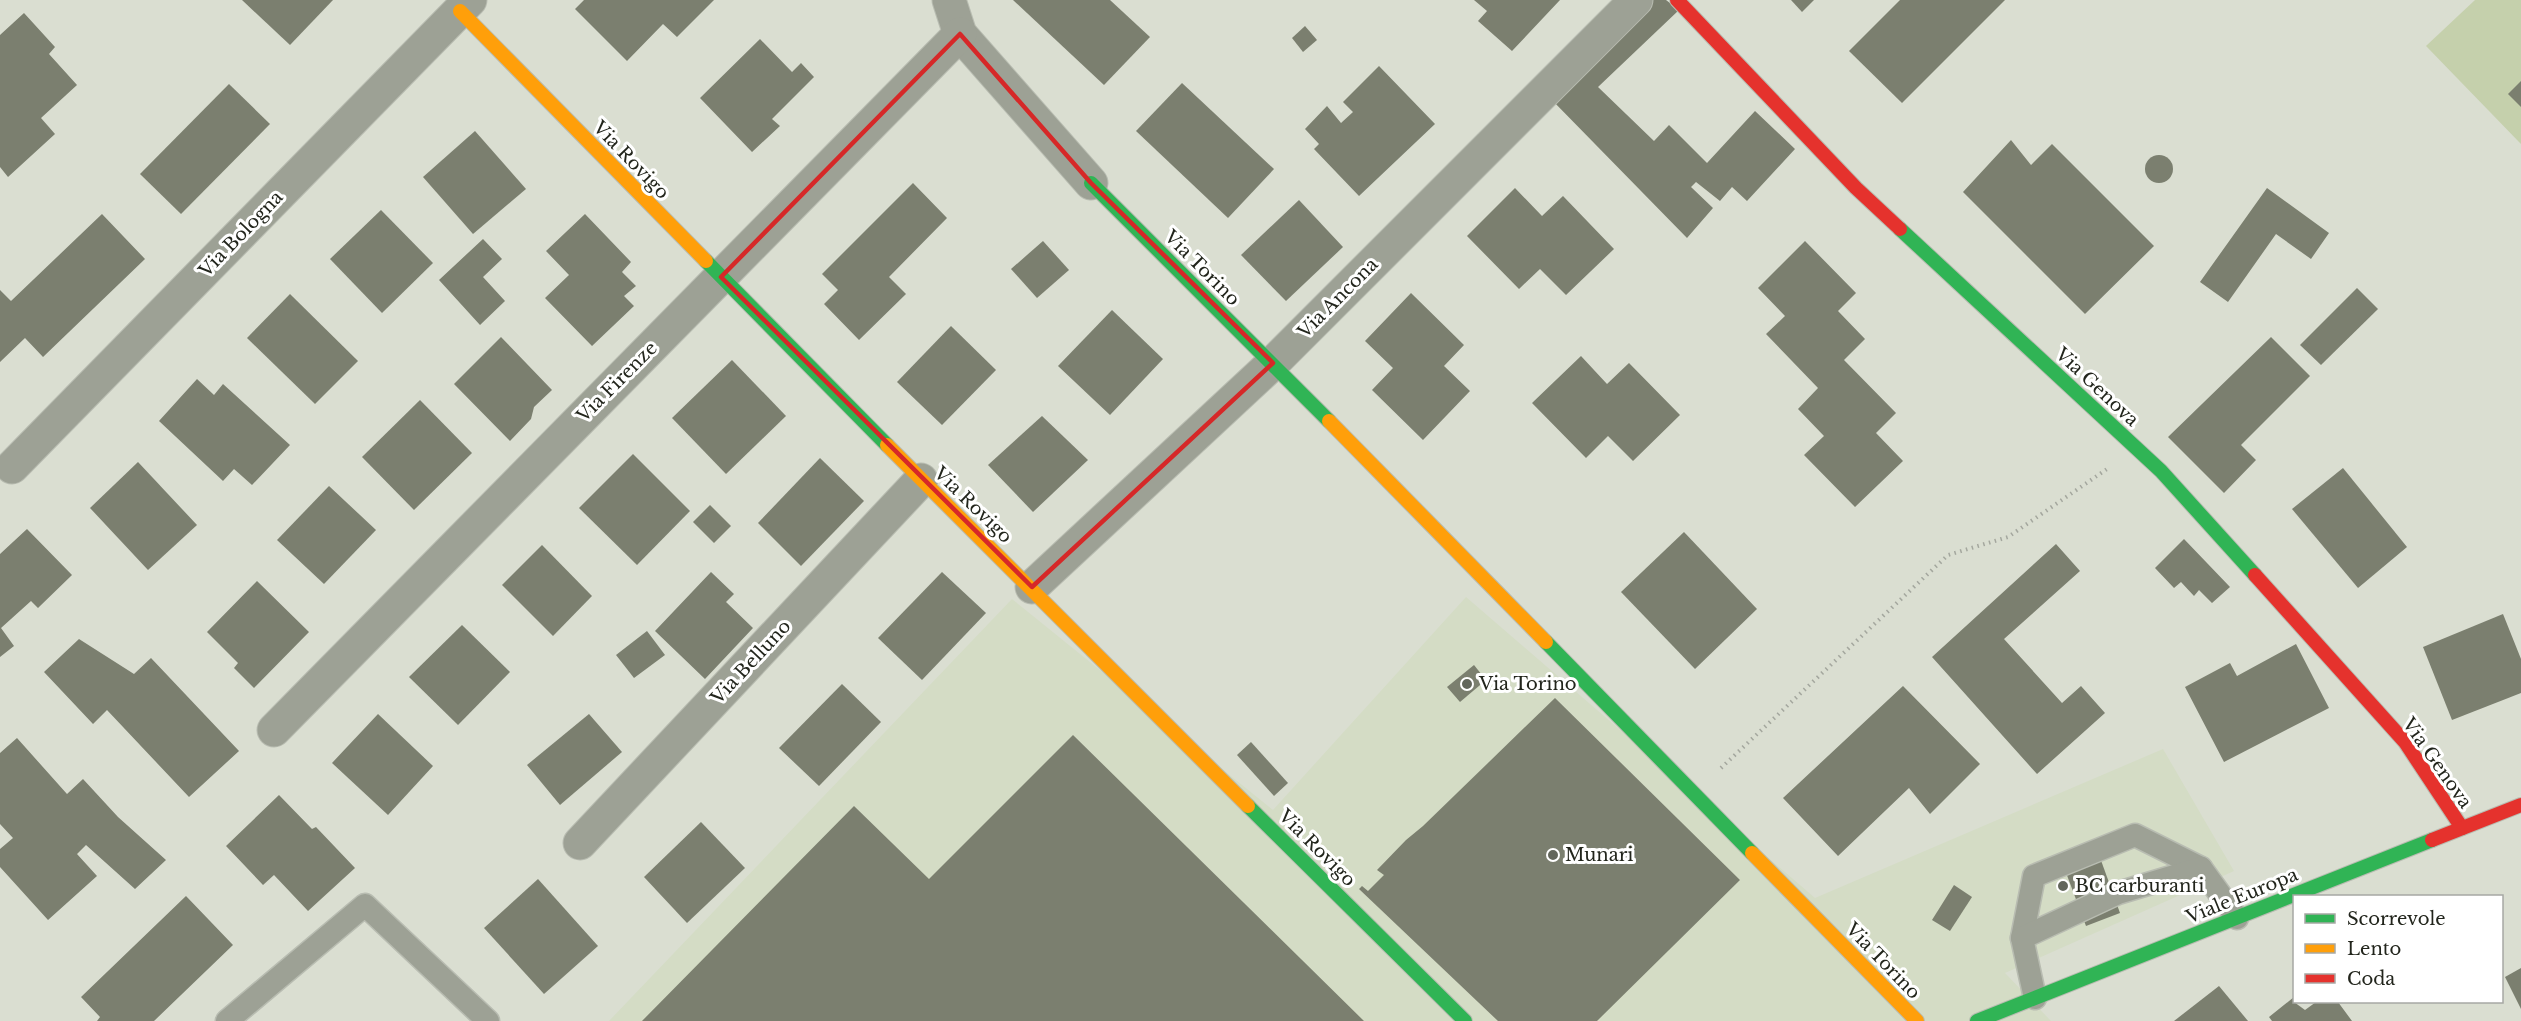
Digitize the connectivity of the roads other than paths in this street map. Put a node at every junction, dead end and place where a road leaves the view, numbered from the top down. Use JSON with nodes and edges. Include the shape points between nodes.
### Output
{"nodes":[{"id":1,"x":949,"y":0,"type":"edge"},
{"id":2,"x":1636,"y":0,"type":"edge"},
{"id":3,"x":1677,"y":0,"type":"edge"},
{"id":4,"x":465,"y":5,"type":"edge"},
{"id":5,"x":960,"y":34,"type":"junction"},
{"id":6,"x":1091,"y":183,"type":"joint"},
{"id":7,"x":721,"y":277,"type":"junction"},
{"id":8,"x":1273,"y":363,"type":"junction"},
{"id":9,"x":12,"y":467,"type":"dead end"},
{"id":10,"x":921,"y":480,"type":"junction"},
{"id":11,"x":1032,"y":587,"type":"junction"},
{"id":12,"x":274,"y":730,"type":"dead end"},
{"id":13,"x":2521,"y":806,"type":"edge"},
{"id":14,"x":2462,"y":828,"type":"junction"},
{"id":15,"x":580,"y":843,"type":"dead end"},
{"id":16,"x":2201,"y":868,"type":"junction"},
{"id":17,"x":2294,"y":895,"type":"edge"},
{"id":18,"x":2293,"y":896,"type":"edge"},
{"id":19,"x":2237,"y":918,"type":"junction"},
{"id":20,"x":2022,"y":938,"type":"junction"},
{"id":21,"x":2024,"y":1009,"type":"edge"},
{"id":22,"x":227,"y":1021,"type":"edge"},
{"id":23,"x":488,"y":1021,"type":"edge"},
{"id":24,"x":1465,"y":1021,"type":"edge"},
{"id":25,"x":1917,"y":1021,"type":"edge"},
{"id":26,"x":1977,"y":1021,"type":"edge"}],
"edges":[{"from":1,"to":5,"type":"street"},
{"from":2,"to":8,"type":"street","name":"Via Ancona"},
{"from":3,"to":14,"type":"street","name":"Via Genova","via":[[1856,188],[2161,471],[2405,742]]},
{"from":4,"to":7,"type":"street","name":"Via Rovigo"},
{"from":4,"to":9,"type":"street","name":"Via Bologna"},
{"from":5,"to":6,"type":"street"},
{"from":5,"to":7,"type":"street","name":"Via Firenze"},
{"from":6,"to":8,"type":"street","name":"Via Torino"},
{"from":7,"to":10,"type":"street","name":"Via Rovigo"},
{"from":7,"to":12,"type":"street","name":"Via Firenze"},
{"from":8,"to":11,"type":"street","name":"Via Ancona"},
{"from":8,"to":25,"type":"street","name":"Via Torino"},
{"from":10,"to":11,"type":"street","name":"Via Rovigo"},
{"from":10,"to":15,"type":"street","name":"Via Belluno"},
{"from":11,"to":24,"type":"street","name":"Via Rovigo"},
{"from":13,"to":14,"type":"street","name":"Viale Europa"},
{"from":14,"to":17,"type":"street","name":"Viale Europa"},
{"from":16,"to":19,"type":"lane"},
{"from":16,"to":20,"type":"lane","via":[[2118,893]]},
{"from":16,"to":20,"type":"lane","via":[[2135,836],[2034,876]]},
{"from":18,"to":19,"type":"street","name":"Viale Europa"},
{"from":19,"to":21,"type":"street","name":"Viale Europa"},
{"from":20,"to":21,"type":"lane"},
{"from":21,"to":26,"type":"street","name":"Viale Europa"},
{"from":22,"to":23,"type":"lane","via":[[365,905]]}]}
